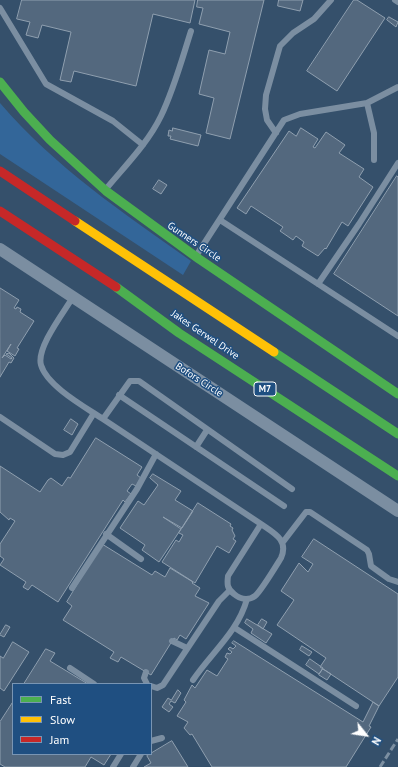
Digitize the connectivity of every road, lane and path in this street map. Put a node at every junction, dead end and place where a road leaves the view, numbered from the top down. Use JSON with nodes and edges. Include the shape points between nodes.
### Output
{"nodes":[{"id":1,"x":331,"y":0,"type":"edge"},
{"id":2,"x":395,"y":0,"type":"edge"},
{"id":3,"x":398,"y":2,"type":"edge"},
{"id":4,"x":0,"y":8,"type":"edge"},
{"id":5,"x":191,"y":31,"type":"dead end"},
{"id":6,"x":0,"y":82,"type":"edge"},
{"id":7,"x":398,"y":87,"type":"edge"},
{"id":8,"x":367,"y":103,"type":"junction"},
{"id":9,"x":276,"y":133,"type":"junction"},
{"id":10,"x":143,"y":145,"type":"junction"},
{"id":11,"x":374,"y":160,"type":"dead end"},
{"id":12,"x":398,"y":163,"type":"edge"},
{"id":13,"x":0,"y":171,"type":"edge"},
{"id":14,"x":105,"y":191,"type":"junction"},
{"id":15,"x":0,"y":211,"type":"edge"},
{"id":16,"x":220,"y":220,"type":"junction"},
{"id":17,"x":0,"y":249,"type":"edge"},
{"id":18,"x":195,"y":257,"type":"junction"},
{"id":19,"x":318,"y":284,"type":"junction"},
{"id":20,"x":73,"y":297,"type":"junction"},
{"id":21,"x":398,"y":336,"type":"edge"},
{"id":22,"x":398,"y":394,"type":"edge"},
{"id":23,"x":119,"y":395,"type":"junction"},
{"id":24,"x":94,"y":413,"type":"junction"},
{"id":25,"x":0,"y":417,"type":"edge"},
{"id":26,"x":103,"y":419,"type":"junction"},
{"id":27,"x":207,"y":430,"type":"junction"},
{"id":28,"x":398,"y":434,"type":"edge"},
{"id":29,"x":196,"y":447,"type":"junction"},
{"id":30,"x":156,"y":454,"type":"junction"},
{"id":31,"x":398,"y":476,"type":"edge"},
{"id":32,"x":292,"y":489,"type":"dead end"},
{"id":33,"x":284,"y":506,"type":"dead end"},
{"id":34,"x":398,"y":511,"type":"edge"},
{"id":35,"x":261,"y":524,"type":"junction"},
{"id":36,"x":106,"y":534,"type":"junction"},
{"id":37,"x":283,"y":542,"type":"junction"},
{"id":38,"x":141,"y":559,"type":"dead end"},
{"id":39,"x":398,"y":582,"type":"edge"},
{"id":40,"x":72,"y":588,"type":"dead end"},
{"id":41,"x":229,"y":591,"type":"junction"},
{"id":42,"x":247,"y":599,"type":"junction"},
{"id":43,"x":235,"y":628,"type":"junction"},
{"id":44,"x":172,"y":641,"type":"dead end"},
{"id":45,"x":187,"y":648,"type":"junction"},
{"id":46,"x":70,"y":668,"type":"dead end"},
{"id":47,"x":146,"y":672,"type":"dead end"},
{"id":48,"x":193,"y":680,"type":"dead end"},
{"id":49,"x":92,"y":683,"type":"edge"},
{"id":50,"x":146,"y":683,"type":"edge"},
{"id":51,"x":152,"y":686,"type":"edge"},
{"id":52,"x":356,"y":706,"type":"dead end"},
{"id":53,"x":162,"y":738,"type":"dead end"},
{"id":54,"x":152,"y":741,"type":"edge"},
{"id":55,"x":120,"y":755,"type":"edge"},
{"id":56,"x":140,"y":755,"type":"edge"},
{"id":57,"x":112,"y":767,"type":"edge"},
{"id":58,"x":133,"y":767,"type":"edge"}],
"edges":[{"from":1,"to":9,"type":"lane","via":[[314,19],[280,46],[266,95],[265,109],[267,120]]},
{"from":2,"to":3,"type":"lane"},
{"from":4,"to":10,"type":"lane","via":[[46,84],[113,121]]},
{"from":5,"to":10,"type":"lane","via":[[161,116]]},
{"from":6,"to":14,"type":"main road","name":"Gunners Circle","via":[[29,119]]},
{"from":7,"to":8,"type":"lane"},
{"from":8,"to":9,"type":"lane","via":[[292,116],[284,120]]},
{"from":8,"to":11,"type":"lane","via":[[374,133]]},
{"from":9,"to":16,"type":"lane"},
{"from":10,"to":14,"type":"lane"},
{"from":12,"to":19,"type":"lane"},
{"from":13,"to":28,"type":"main road"},
{"from":14,"to":18,"type":"main road","name":"Gunners Circle"},
{"from":15,"to":31,"type":"main road","name":"Jakes Gerwel Drive","number":"M7"},
{"from":16,"to":18,"type":"lane"},
{"from":16,"to":19,"type":"lane"},
{"from":17,"to":20,"type":"street","name":"Bofors Circle"},
{"from":18,"to":22,"type":"main road","name":"Gunners Circle"},
{"from":19,"to":21,"type":"lane"},
{"from":20,"to":24,"type":"lane","via":[[45,343],[40,355],[40,364],[59,388]]},
{"from":20,"to":34,"type":"street","name":"Bofors Circle"},
{"from":23,"to":26,"type":"lane"},
{"from":23,"to":27,"type":"lane","via":[[130,381],[139,381]]},
{"from":23,"to":29,"type":"lane"},
{"from":24,"to":25,"type":"lane","via":[[80,439],[70,452],[63,455],[55,454]]},
{"from":24,"to":26,"type":"lane"},
{"from":26,"to":30,"type":"lane"},
{"from":27,"to":29,"type":"lane"},
{"from":27,"to":32,"type":"lane"},
{"from":29,"to":33,"type":"lane"},
{"from":30,"to":35,"type":"lane"},
{"from":30,"to":36,"type":"lane","via":[[137,489]]},
{"from":35,"to":37,"type":"lane","via":[[279,536]]},
{"from":35,"to":41,"type":"lane","via":[[228,576]]},
{"from":36,"to":38,"type":"lane"},
{"from":36,"to":40,"type":"lane"},
{"from":37,"to":39,"type":"lane","via":[[306,512],[310,512],[367,550],[371,566],[389,579]]},
{"from":37,"to":42,"type":"lane","via":[[284,551],[281,558],[255,596]]},
{"from":41,"to":42,"type":"lane"},
{"from":41,"to":45,"type":"lane","via":[[219,601]]},
{"from":42,"to":43,"type":"lane"},
{"from":43,"to":48,"type":"lane"},
{"from":43,"to":52,"type":"lane"},
{"from":44,"to":45,"type":"lane"},
{"from":45,"to":51,"type":"lane","via":[[164,685],[157,688]]},
{"from":46,"to":49,"type":"lane"},
{"from":47,"to":50,"type":"lane","via":[[144,678]]},
{"from":53,"to":54,"type":"lane"},
{"from":55,"to":57,"type":"lane"},
{"from":56,"to":58,"type":"lane"}]}
